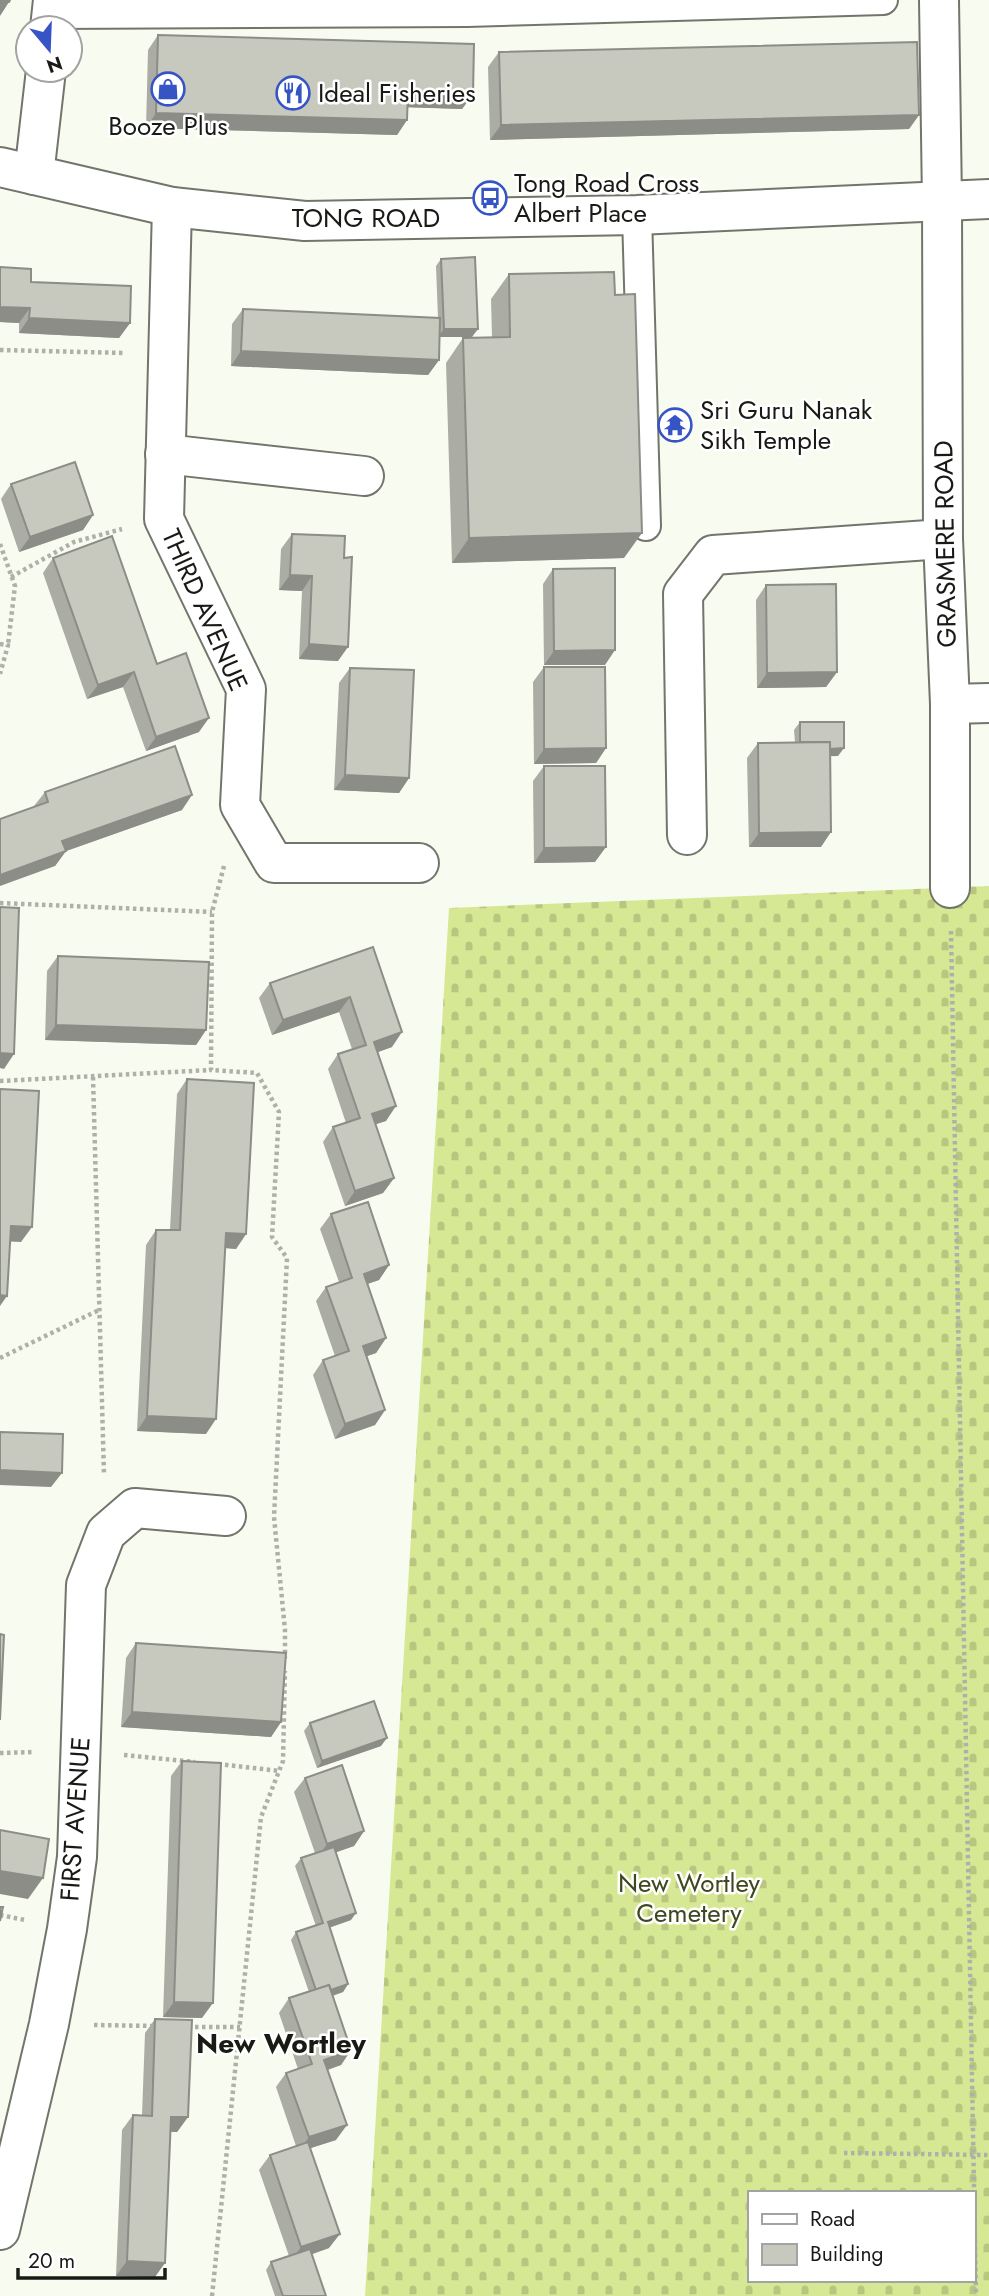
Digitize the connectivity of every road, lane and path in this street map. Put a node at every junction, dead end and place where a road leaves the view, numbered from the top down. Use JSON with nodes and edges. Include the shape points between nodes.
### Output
{"nodes":[{"id":1,"x":883,"y":0,"type":"edge"},
{"id":2,"x":939,"y":0,"type":"edge"},
{"id":3,"x":52,"y":14,"type":"edge"},
{"id":4,"x":42,"y":84,"type":"edge"},
{"id":5,"x":17,"y":171,"type":"edge"},
{"id":6,"x":989,"y":199,"type":"edge"},
{"id":7,"x":942,"y":201,"type":"junction"},
{"id":8,"x":172,"y":208,"type":"junction"},
{"id":9,"x":637,"y":215,"type":"junction"},
{"id":10,"x":0,"y":350,"type":"edge"},
{"id":11,"x":167,"y":355,"type":"junction"},
{"id":12,"x":165,"y":454,"type":"junction"},
{"id":13,"x":364,"y":476,"type":"dead end"},
{"id":14,"x":164,"y":519,"type":"junction"},
{"id":15,"x":646,"y":526,"type":"dead end"},
{"id":16,"x":943,"y":539,"type":"junction"},
{"id":17,"x":0,"y":544,"type":"edge"},
{"id":18,"x":12,"y":577,"type":"junction"},
{"id":19,"x":0,"y":644,"type":"edge"},
{"id":20,"x":8,"y":645,"type":"junction"},
{"id":21,"x":0,"y":674,"type":"edge"},
{"id":22,"x":989,"y":703,"type":"edge"},
{"id":23,"x":950,"y":704,"type":"junction"},
{"id":24,"x":687,"y":835,"type":"dead end"},
{"id":25,"x":419,"y":863,"type":"dead end"},
{"id":26,"x":950,"y":888,"type":"joint"},
{"id":27,"x":0,"y":903,"type":"edge"},
{"id":28,"x":212,"y":912,"type":"dead end"},
{"id":29,"x":211,"y":1070,"type":"dead end"},
{"id":30,"x":93,"y":1077,"type":"junction"},
{"id":31,"x":0,"y":1081,"type":"edge"},
{"id":32,"x":99,"y":1310,"type":"junction"},
{"id":33,"x":0,"y":1358,"type":"edge"},
{"id":34,"x":226,"y":1516,"type":"dead end"},
{"id":35,"x":106,"y":1533,"type":"junction"},
{"id":36,"x":81,"y":1750,"type":"junction"},
{"id":37,"x":200,"y":1763,"type":"edge"},
{"id":38,"x":214,"y":1764,"type":"edge"},
{"id":39,"x":280,"y":1771,"type":"dead end"},
{"id":40,"x":49,"y":2024,"type":"junction"},
{"id":41,"x":158,"y":2026,"type":"edge"},
{"id":42,"x":185,"y":2026,"type":"edge"},
{"id":43,"x":240,"y":2028,"type":"dead end"},
{"id":44,"x":844,"y":2153,"type":"dead end"},
{"id":45,"x":974,"y":2155,"type":"junction"},
{"id":46,"x":989,"y":2155,"type":"edge"},
{"id":47,"x":8,"y":2160,"type":"edge"},
{"id":48,"x":975,"y":2191,"type":"edge"},
{"id":49,"x":975,"y":2226,"type":"edge"},
{"id":50,"x":0,"y":2230,"type":"edge"},
{"id":51,"x":976,"y":2296,"type":"edge"}],
"edges":[{"from":1,"to":3,"type":"lane","via":[[467,12]]},
{"from":2,"to":7,"type":"street","name":"GRASMERE ROAD"},
{"from":4,"to":5,"type":"street"},
{"from":5,"to":8,"type":"street","name":"TONG ROAD"},
{"from":6,"to":7,"type":"street","name":"TONG ROAD"},
{"from":7,"to":9,"type":"street","name":"TONG ROAD"},
{"from":7,"to":16,"type":"street","name":"GRASMERE ROAD"},
{"from":8,"to":9,"type":"street","name":"TONG ROAD","via":[[305,221]]},
{"from":8,"to":11,"type":"street","name":"THIRD AVENUE"},
{"from":9,"to":15,"type":"lane"},
{"from":10,"to":11,"type":"path"},
{"from":11,"to":12,"type":"street","name":"THIRD AVENUE"},
{"from":12,"to":13,"type":"street"},
{"from":12,"to":14,"type":"street","name":"THIRD AVENUE"},
{"from":14,"to":18,"type":"path","via":[[74,542]]},
{"from":14,"to":25,"type":"street","name":"THIRD AVENUE","via":[[246,690],[240,804],[274,863]]},
{"from":16,"to":23,"type":"street","name":"GRASMERE ROAD"},
{"from":16,"to":24,"type":"street","via":[[713,555],[683,594]]},
{"from":17,"to":18,"type":"path"},
{"from":18,"to":20,"type":"path","via":[[15,586]]},
{"from":19,"to":20,"type":"path"},
{"from":20,"to":21,"type":"path"},
{"from":22,"to":23,"type":"street"},
{"from":23,"to":26,"type":"street","name":"GRASMERE ROAD"},
{"from":26,"to":45,"type":"path"},
{"from":27,"to":28,"type":"path"},
{"from":29,"to":30,"type":"path"},
{"from":30,"to":31,"type":"path"},
{"from":30,"to":32,"type":"path"},
{"from":32,"to":33,"type":"path"},
{"from":32,"to":35,"type":"path"},
{"from":34,"to":35,"type":"street","name":"FIRST AVENUE","via":[[135,1508]]},
{"from":35,"to":36,"type":"street","name":"FIRST AVENUE","via":[[86,1585]]},
{"from":36,"to":37,"type":"path"},
{"from":36,"to":40,"type":"street","name":"FIRST AVENUE","via":[[77,1857]]},
{"from":38,"to":39,"type":"path"},
{"from":40,"to":41,"type":"path"},
{"from":40,"to":47,"type":"street","name":"FIRST AVENUE"},
{"from":42,"to":43,"type":"path"},
{"from":44,"to":45,"type":"path"},
{"from":45,"to":46,"type":"path"},
{"from":45,"to":48,"type":"path"},
{"from":47,"to":50,"type":"street","name":"FIRST AVENUE"},
{"from":49,"to":51,"type":"path"}]}
